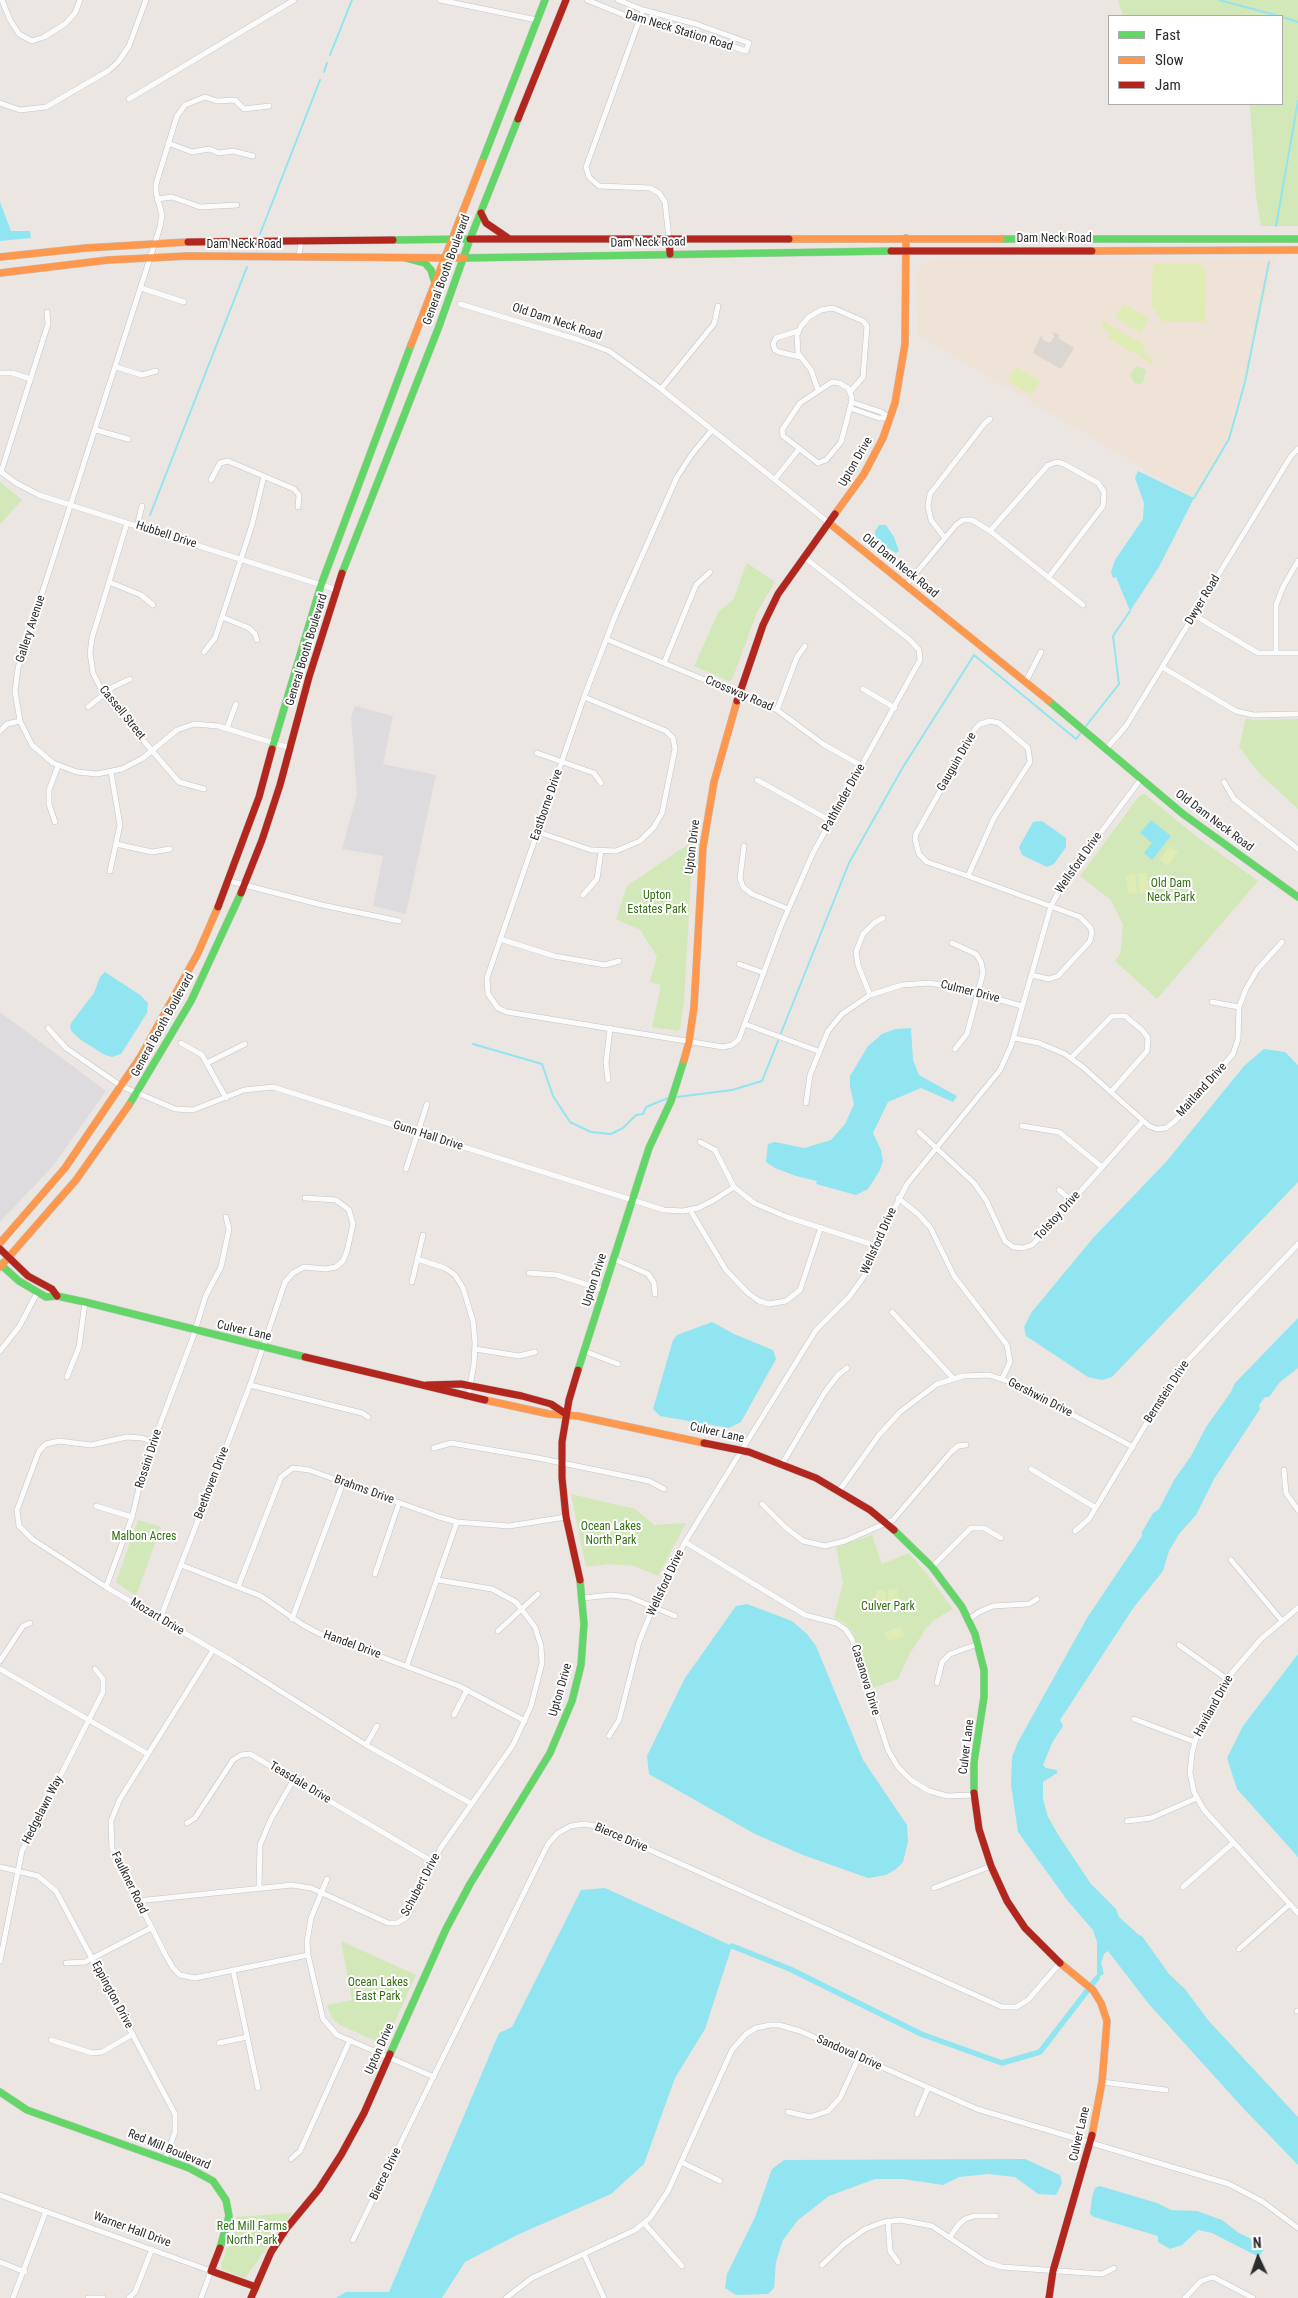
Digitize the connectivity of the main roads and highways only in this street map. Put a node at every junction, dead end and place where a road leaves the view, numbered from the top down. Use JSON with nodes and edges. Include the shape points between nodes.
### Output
{"nodes":[{"id":1,"x":545,"y":0,"type":"edge"},
{"id":2,"x":566,"y":0,"type":"edge"},
{"id":3,"x":480,"y":213,"type":"junction"},
{"id":4,"x":508,"y":238,"type":"junction"},
{"id":5,"x":906,"y":238,"type":"junction"},
{"id":6,"x":1112,"y":238,"type":"junction"},
{"id":7,"x":1298,"y":238,"type":"edge"},
{"id":8,"x":470,"y":239,"type":"junction"},
{"id":9,"x":668,"y":239,"type":"junction"},
{"id":10,"x":450,"y":240,"type":"junction"},
{"id":11,"x":1112,"y":250,"type":"junction"},
{"id":12,"x":1298,"y":250,"type":"edge"},
{"id":13,"x":906,"y":251,"type":"junction"},
{"id":14,"x":670,"y":254,"type":"junction"},
{"id":15,"x":0,"y":257,"type":"edge"},
{"id":16,"x":406,"y":258,"type":"junction"},
{"id":17,"x":444,"y":258,"type":"junction"},
{"id":18,"x":464,"y":258,"type":"junction"},
{"id":19,"x":0,"y":273,"type":"edge"},
{"id":20,"x":435,"y":284,"type":"junction"},
{"id":21,"x":829,"y":523,"type":"junction"},
{"id":22,"x":1298,"y":897,"type":"edge"},
{"id":23,"x":0,"y":1243,"type":"edge"},
{"id":24,"x":0,"y":1249,"type":"edge"},
{"id":25,"x":9,"y":1258,"type":"junction"},
{"id":26,"x":0,"y":1266,"type":"edge"},
{"id":27,"x":57,"y":1296,"type":"junction"},
{"id":28,"x":426,"y":1385,"type":"junction"},
{"id":29,"x":566,"y":1414,"type":"junction"},
{"id":30,"x":0,"y":2092,"type":"edge"},
{"id":31,"x":211,"y":2270,"type":"joint"},
{"id":32,"x":256,"y":2287,"type":"junction"},
{"id":33,"x":251,"y":2298,"type":"edge"},
{"id":34,"x":1049,"y":2298,"type":"edge"}],
"edges":[{"from":1,"to":10,"type":"main road","name":"General Booth Boulevard"},
{"from":2,"to":3,"type":"main road","name":"General Booth Boulevard"},
{"from":3,"to":4,"type":"main road","via":[[486,223]]},
{"from":3,"to":8,"type":"main road","name":"General Booth Boulevard"},
{"from":4,"to":8,"type":"main road","name":"Dam Neck Road"},
{"from":4,"to":9,"type":"main road","name":"Dam Neck Road"},
{"from":5,"to":6,"type":"main road","name":"Dam Neck Road"},
{"from":5,"to":9,"type":"main road","name":"Dam Neck Road"},
{"from":5,"to":13,"type":"main road","name":"Upton Drive"},
{"from":6,"to":7,"type":"main road","name":"Dam Neck Road"},
{"from":6,"to":11,"type":"main road"},
{"from":8,"to":10,"type":"main road","name":"Dam Neck Road"},
{"from":8,"to":18,"type":"main road","name":"General Booth Boulevard"},
{"from":9,"to":14,"type":"main road"},
{"from":10,"to":15,"type":"main road","name":"Dam Neck Road","via":[[155,243]]},
{"from":10,"to":17,"type":"main road","name":"General Booth Boulevard"},
{"from":11,"to":12,"type":"main road","name":"Dam Neck Road"},
{"from":11,"to":13,"type":"main road","name":"Dam Neck Road"},
{"from":13,"to":14,"type":"main road","name":"Dam Neck Road"},
{"from":13,"to":21,"type":"main road","name":"Upton Drive","via":[[904,364],[890,418],[864,474]]},
{"from":14,"to":18,"type":"main road","name":"Dam Neck Road"},
{"from":16,"to":17,"type":"main road","name":"Dam Neck Road"},
{"from":16,"to":19,"type":"main road","name":"Dam Neck Road","via":[[150,258]]},
{"from":16,"to":20,"type":"main road","via":[[425,263]]},
{"from":17,"to":18,"type":"main road","name":"Dam Neck Road"},
{"from":17,"to":20,"type":"main road","name":"General Booth Boulevard"},
{"from":18,"to":25,"type":"main road","name":"General Booth Boulevard","via":[[337,590],[264,832],[213,957],[137,1094],[79,1175]]},
{"from":20,"to":23,"type":"main road","name":"General Booth Boulevard","via":[[321,585],[259,797],[229,881],[198,953],[121,1086],[61,1172]]},
{"from":21,"to":22,"type":"main road","name":"Old Dam Neck Road","via":[[1026,681],[1183,814]]},
{"from":21,"to":29,"type":"main road","name":"Upton Drive","via":[[770,609],[739,694],[714,782],[704,847],[689,1042],[679,1079],[649,1148]]},
{"from":24,"to":25,"type":"main road","name":"Culver Lane"},
{"from":25,"to":26,"type":"main road","name":"General Booth Boulevard"},
{"from":25,"to":27,"type":"main road","name":"Culver Lane"},
{"from":26,"to":27,"type":"main road","name":"Culver Lane","via":[[37,1293],[46,1297]]},
{"from":27,"to":28,"type":"main road","name":"Culver Lane"},
{"from":28,"to":29,"type":"main road","name":"Culver Lane","via":[[440,1391],[549,1414]]},
{"from":28,"to":29,"type":"main road","name":"Culver Lane","via":[[470,1386],[551,1404]]},
{"from":29,"to":32,"type":"main road","name":"Upton Drive","via":[[562,1463],[566,1517],[582,1598],[584,1635],[580,1672],[572,1701],[559,1735],[452,1916],[341,2156],[281,2236]]},
{"from":29,"to":34,"type":"main road","name":"Culver Lane","via":[[741,1450],[816,1478],[887,1523],[932,1567],[968,1620],[984,1670],[984,1697],[974,1762],[974,1795],[979,1829],[990,1866],[1017,1916],[1037,1942],[1093,1990],[1105,2012],[1108,2028],[1090,2143],[1053,2271]]},
{"from":30,"to":31,"type":"main road","name":"Red Mill Boulevard","via":[[27,2110],[165,2159],[206,2176],[218,2186],[226,2200],[228,2223]]},
{"from":31,"to":32,"type":"main road","name":"Warner Hall Drive"},
{"from":32,"to":33,"type":"main road","name":"Upton Drive"}]}
